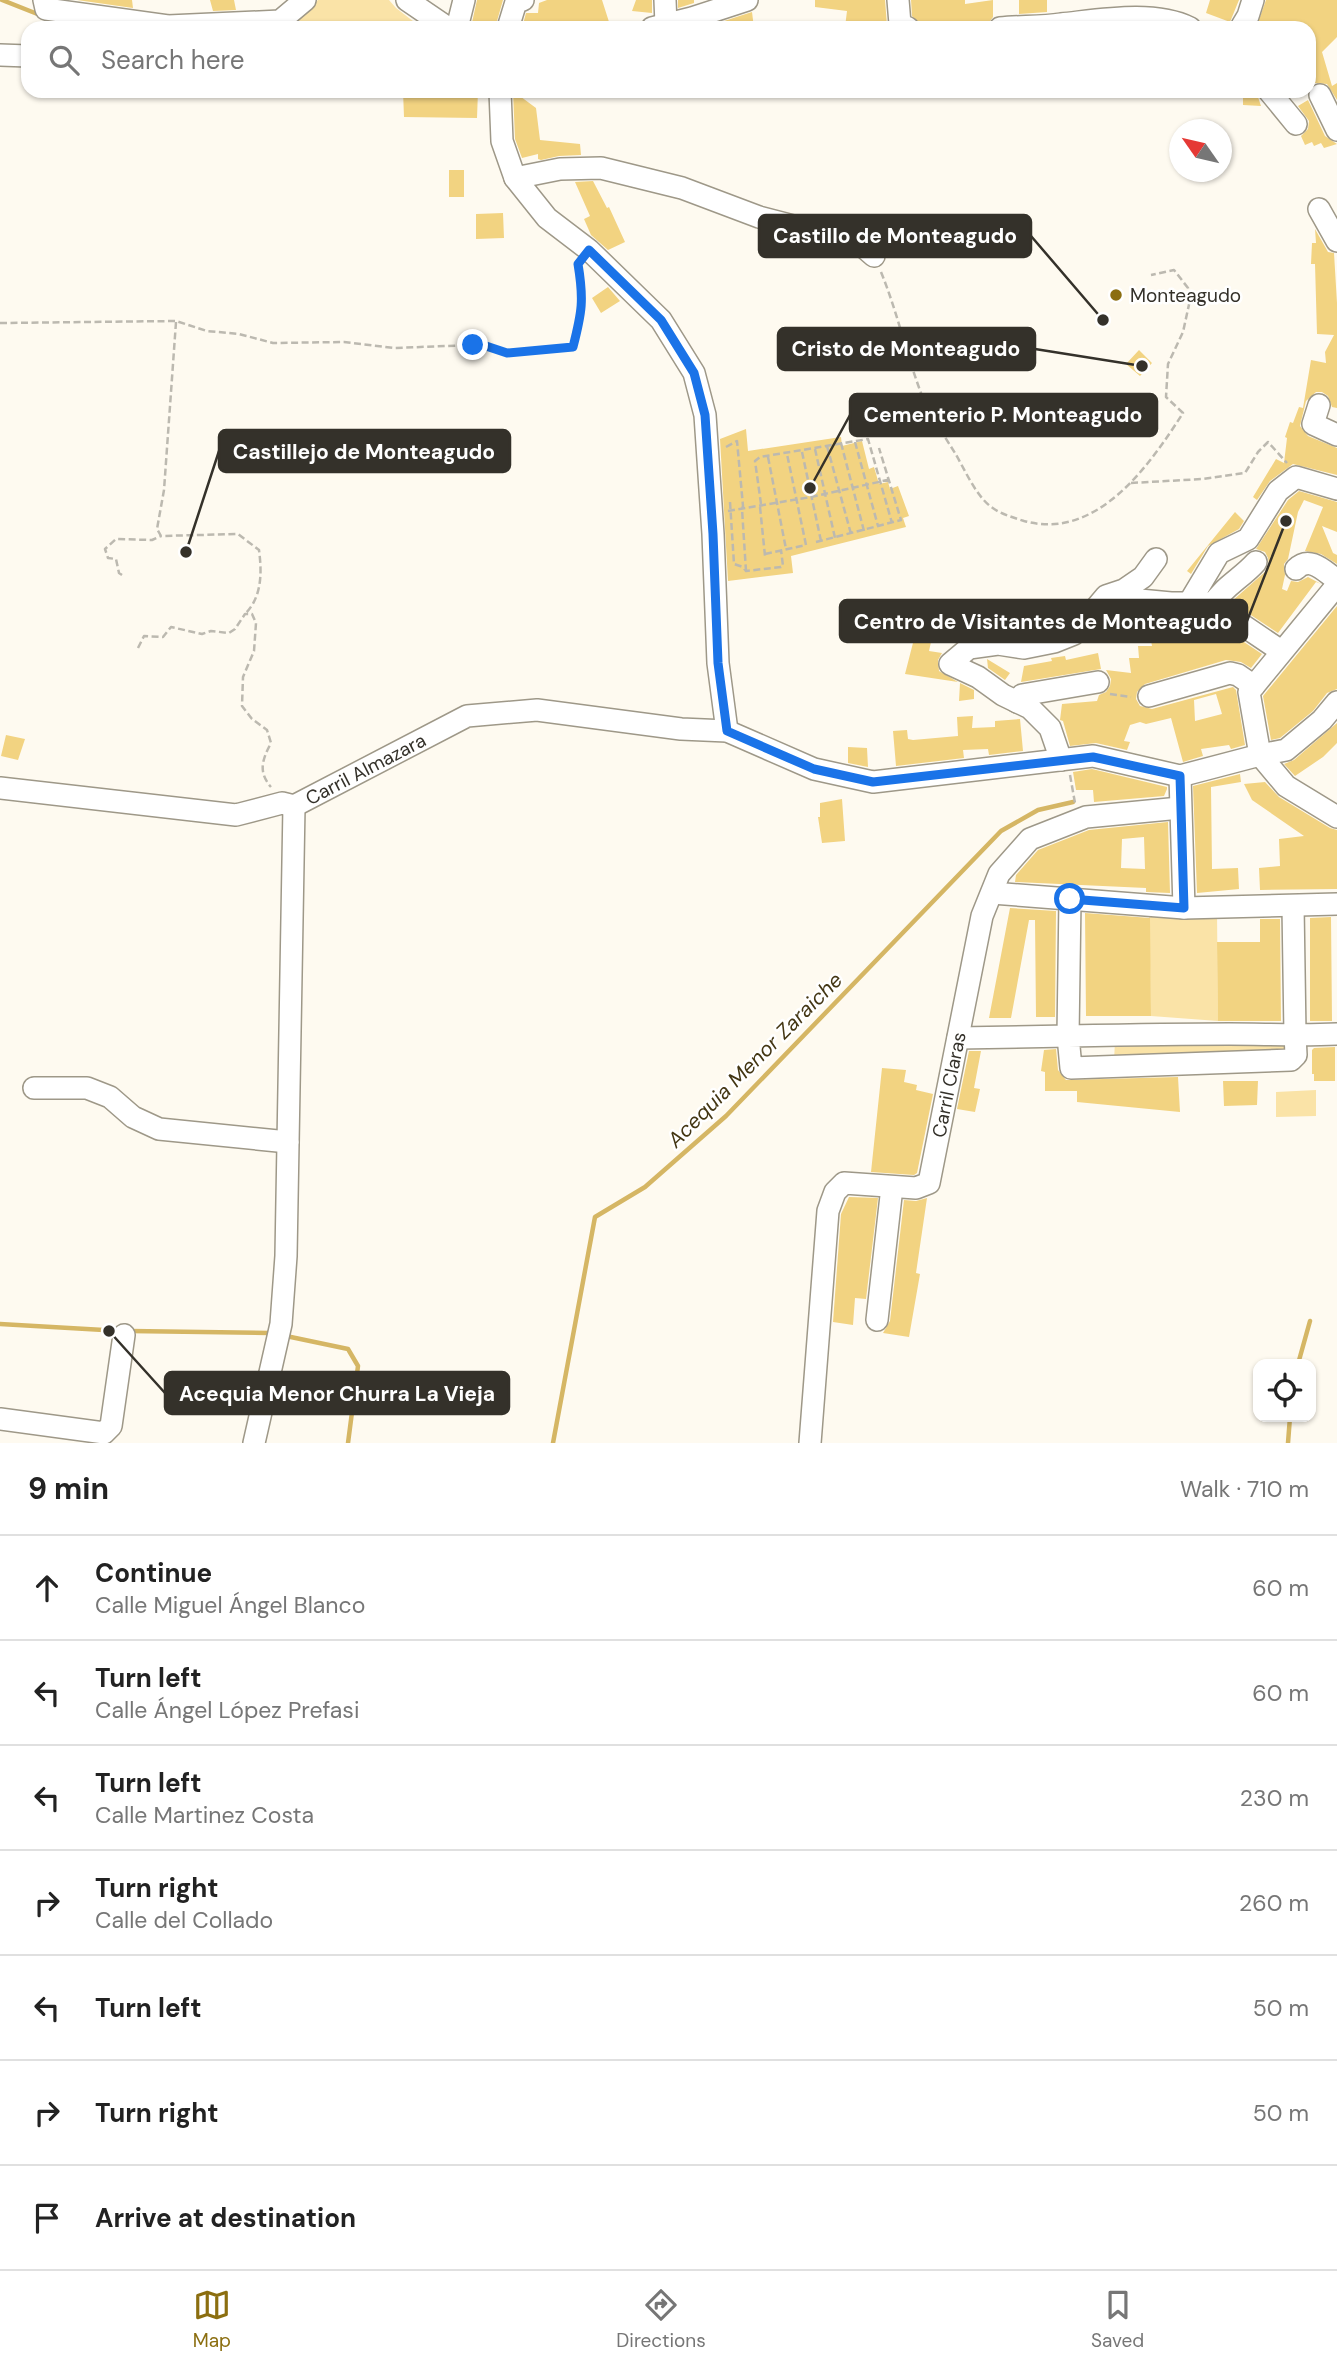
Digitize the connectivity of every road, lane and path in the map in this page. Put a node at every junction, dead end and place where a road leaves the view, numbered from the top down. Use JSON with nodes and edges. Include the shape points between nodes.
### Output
{"nodes":[{"id":1,"x":44,"y":0,"type":"edge"},
{"id":2,"x":304,"y":0,"type":"edge"},
{"id":3,"x":407,"y":0,"type":"edge"},
{"id":4,"x":464,"y":0,"type":"edge"},
{"id":5,"x":665,"y":0,"type":"edge"},
{"id":6,"x":747,"y":0,"type":"edge"},
{"id":7,"x":898,"y":0,"type":"edge"},
{"id":8,"x":1254,"y":0,"type":"edge"},
{"id":9,"x":519,"y":1,"type":"edge"},
{"id":10,"x":132,"y":21,"type":"edge"},
{"id":11,"x":280,"y":21,"type":"edge"},
{"id":12,"x":438,"y":21,"type":"edge"},
{"id":13,"x":459,"y":21,"type":"edge"},
{"id":14,"x":511,"y":21,"type":"edge"},
{"id":15,"x":660,"y":21,"type":"edge"},
{"id":16,"x":676,"y":21,"type":"edge"},
{"id":17,"x":900,"y":21,"type":"edge"},
{"id":18,"x":1080,"y":21,"type":"edge"},
{"id":19,"x":1170,"y":21,"type":"edge"},
{"id":20,"x":1245,"y":21,"type":"edge"},
{"id":21,"x":0,"y":55,"type":"edge"},
{"id":22,"x":21,"y":56,"type":"edge"},
{"id":23,"x":1320,"y":95,"type":"dead end"},
{"id":24,"x":500,"y":98,"type":"edge"},
{"id":25,"x":1275,"y":98,"type":"edge"},
{"id":26,"x":1296,"y":124,"type":"dead end"},
{"id":27,"x":1337,"y":131,"type":"edge"},
{"id":28,"x":515,"y":178,"type":"junction"},
{"id":29,"x":1319,"y":209,"type":"dead end"},
{"id":30,"x":1337,"y":242,"type":"edge"},
{"id":31,"x":589,"y":250,"type":"junction"},
{"id":32,"x":874,"y":256,"type":"joint"},
{"id":33,"x":1151,"y":275,"type":"dead end"},
{"id":34,"x":176,"y":321,"type":"junction"},
{"id":35,"x":0,"y":323,"type":"edge"},
{"id":36,"x":1319,"y":405,"type":"dead end"},
{"id":37,"x":1337,"y":435,"type":"edge"},
{"id":38,"x":855,"y":441,"type":"junction"},
{"id":39,"x":841,"y":443,"type":"junction"},
{"id":40,"x":827,"y":446,"type":"junction"},
{"id":41,"x":815,"y":448,"type":"junction"},
{"id":42,"x":879,"y":448,"type":"dead end"},
{"id":43,"x":801,"y":450,"type":"junction"},
{"id":44,"x":788,"y":454,"type":"junction"},
{"id":45,"x":768,"y":456,"type":"junction"},
{"id":46,"x":726,"y":458,"type":"dead end"},
{"id":47,"x":1296,"y":477,"type":"junction"},
{"id":48,"x":890,"y":480,"type":"junction"},
{"id":49,"x":881,"y":481,"type":"junction"},
{"id":50,"x":1130,"y":483,"type":"junction"},
{"id":51,"x":866,"y":484,"type":"junction"},
{"id":52,"x":853,"y":488,"type":"junction"},
{"id":53,"x":1337,"y":489,"type":"edge"},
{"id":54,"x":839,"y":491,"type":"junction"},
{"id":55,"x":826,"y":494,"type":"junction"},
{"id":56,"x":729,"y":497,"type":"dead end"},
{"id":57,"x":811,"y":497,"type":"junction"},
{"id":58,"x":797,"y":498,"type":"junction"},
{"id":59,"x":777,"y":502,"type":"junction"},
{"id":60,"x":760,"y":505,"type":"junction"},
{"id":61,"x":742,"y":509,"type":"junction"},
{"id":62,"x":721,"y":512,"type":"junction"},
{"id":63,"x":892,"y":523,"type":"junction"},
{"id":64,"x":878,"y":526,"type":"junction"},
{"id":65,"x":864,"y":531,"type":"junction"},
{"id":66,"x":851,"y":534,"type":"junction"},
{"id":67,"x":161,"y":536,"type":"junction"},
{"id":68,"x":835,"y":538,"type":"junction"},
{"id":69,"x":783,"y":550,"type":"junction"},
{"id":70,"x":1156,"y":559,"type":"dead end"},
{"id":71,"x":1256,"y":562,"type":"dead end"},
{"id":72,"x":1296,"y":569,"type":"dead end"},
{"id":73,"x":746,"y":571,"type":"junction"},
{"id":74,"x":122,"y":575,"type":"dead end"},
{"id":75,"x":1337,"y":582,"type":"edge"},
{"id":76,"x":1106,"y":596,"type":"junction"},
{"id":77,"x":1189,"y":603,"type":"junction"},
{"id":78,"x":1212,"y":605,"type":"junction"},
{"id":79,"x":245,"y":614,"type":"junction"},
{"id":80,"x":138,"y":648,"type":"dead end"},
{"id":81,"x":1281,"y":651,"type":"junction"},
{"id":82,"x":1254,"y":686,"type":"junction"},
{"id":83,"x":1103,"y":687,"type":"joint"},
{"id":84,"x":1149,"y":696,"type":"joint"},
{"id":85,"x":1017,"y":702,"type":"junction"},
{"id":86,"x":1337,"y":702,"type":"edge"},
{"id":87,"x":727,"y":731,"type":"junction"},
{"id":88,"x":1260,"y":755,"type":"junction"},
{"id":89,"x":1064,"y":759,"type":"junction"},
{"id":90,"x":1180,"y":776,"type":"junction"},
{"id":91,"x":0,"y":788,"type":"edge"},
{"id":92,"x":288,"y":805,"type":"junction"},
{"id":93,"x":1180,"y":808,"type":"junction"},
{"id":94,"x":1076,"y":810,"type":"dead end"},
{"id":95,"x":1337,"y":817,"type":"edge"},
{"id":96,"x":992,"y":893,"type":"junction"},
{"id":97,"x":1070,"y":899,"type":"junction"},
{"id":98,"x":1337,"y":904,"type":"edge"},
{"id":99,"x":1293,"y":906,"type":"junction"},
{"id":100,"x":1184,"y":908,"type":"junction"},
{"id":101,"x":1295,"y":1034,"type":"junction"},
{"id":102,"x":1337,"y":1034,"type":"edge"},
{"id":103,"x":1068,"y":1036,"type":"junction"},
{"id":104,"x":958,"y":1038,"type":"junction"},
{"id":105,"x":34,"y":1088,"type":"dead end"},
{"id":106,"x":288,"y":1142,"type":"junction"},
{"id":107,"x":892,"y":1186,"type":"junction"},
{"id":108,"x":877,"y":1320,"type":"dead end"},
{"id":109,"x":124,"y":1335,"type":"dead end"},
{"id":110,"x":0,"y":1419,"type":"edge"},
{"id":111,"x":254,"y":1443,"type":"edge"},
{"id":112,"x":810,"y":1443,"type":"edge"}],
"edges":[{"from":1,"to":10,"type":"street","via":[[46,9]]},
{"from":2,"to":11,"type":"street"},
{"from":3,"to":12,"type":"street"},
{"from":4,"to":13,"type":"street"},
{"from":5,"to":15,"type":"street"},
{"from":6,"to":16,"type":"street"},
{"from":7,"to":17,"type":"street"},
{"from":8,"to":20,"type":"street"},
{"from":9,"to":14,"type":"street"},
{"from":18,"to":19,"type":"street"},
{"from":21,"to":22,"type":"street"},
{"from":23,"to":27,"type":"street"},
{"from":24,"to":28,"type":"street","via":[[502,141]]},
{"from":25,"to":26,"type":"street"},
{"from":28,"to":31,"type":"street","via":[[547,218]]},
{"from":28,"to":32,"type":"street","via":[[560,169],[601,168],[859,243]]},
{"from":29,"to":30,"type":"street"},
{"from":31,"to":34,"type":"path","via":[[578,264],[582,312],[573,347],[507,353],[473,345],[394,348],[344,342],[273,343]]},
{"from":31,"to":62,"type":"street","via":[[661,320],[694,373]]},
{"from":32,"to":50,"type":"path","via":[[922,394],[988,505],[1006,516],[1036,524],[1071,522],[1089,516]]},
{"from":33,"to":50,"type":"path","via":[[1174,270],[1188,288],[1183,332],[1168,364],[1166,397],[1183,413]]},
{"from":34,"to":35,"type":"path"},
{"from":34,"to":67,"type":"path","via":[[164,491],[157,529]]},
{"from":36,"to":37,"type":"street","via":[[1313,424]]},
{"from":38,"to":39,"type":"path"},
{"from":38,"to":49,"type":"path","via":[[868,439]]},
{"from":38,"to":51,"type":"path"},
{"from":39,"to":40,"type":"path"},
{"from":39,"to":52,"type":"path"},
{"from":40,"to":41,"type":"path"},
{"from":40,"to":54,"type":"path"},
{"from":41,"to":43,"type":"path"},
{"from":41,"to":55,"type":"path"},
{"from":42,"to":48,"type":"path"},
{"from":43,"to":44,"type":"path"},
{"from":43,"to":57,"type":"path"},
{"from":44,"to":45,"type":"path"},
{"from":44,"to":58,"type":"path"},
{"from":45,"to":59,"type":"path"},
{"from":45,"to":60,"type":"path","via":[[755,461]]},
{"from":46,"to":61,"type":"path","via":[[726,446],[737,441]]},
{"from":47,"to":50,"type":"path","via":[[1268,442],[1245,473]]},
{"from":47,"to":53,"type":"street"},
{"from":47,"to":77,"type":"street","via":[[1278,491],[1248,538],[1219,553]]},
{"from":48,"to":49,"type":"path"},
{"from":48,"to":63,"type":"path","via":[[901,520]]},
{"from":49,"to":51,"type":"path"},
{"from":49,"to":63,"type":"path"},
{"from":51,"to":52,"type":"path"},
{"from":51,"to":64,"type":"path"},
{"from":52,"to":54,"type":"path"},
{"from":52,"to":65,"type":"path"},
{"from":54,"to":55,"type":"path"},
{"from":54,"to":66,"type":"path"},
{"from":55,"to":57,"type":"path"},
{"from":55,"to":68,"type":"path"},
{"from":56,"to":62,"type":"path"},
{"from":57,"to":58,"type":"path"},
{"from":57,"to":68,"type":"path","via":[[818,541]]},
{"from":58,"to":59,"type":"path"},
{"from":58,"to":69,"type":"path","via":[[806,545]]},
{"from":59,"to":60,"type":"path"},
{"from":59,"to":69,"type":"path"},
{"from":60,"to":61,"type":"path"},
{"from":60,"to":69,"type":"path","via":[[765,555]]},
{"from":61,"to":62,"type":"path"},
{"from":61,"to":73,"type":"path"},
{"from":62,"to":73,"type":"path","via":[[734,564]]},
{"from":62,"to":87,"type":"street","via":[[718,663]]},
{"from":63,"to":64,"type":"path"},
{"from":64,"to":65,"type":"path"},
{"from":65,"to":66,"type":"path"},
{"from":66,"to":68,"type":"path"},
{"from":67,"to":74,"type":"path","via":[[116,539],[105,549],[108,558],[116,559]]},
{"from":67,"to":79,"type":"path","via":[[239,534],[259,550],[261,579]]},
{"from":69,"to":73,"type":"path","via":[[783,566]]},
{"from":70,"to":76,"type":"street","via":[[1143,577]]},
{"from":71,"to":78,"type":"street"},
{"from":72,"to":75,"type":"street","via":[[1308,562]]},
{"from":75,"to":81,"type":"street"},
{"from":76,"to":77,"type":"street"},
{"from":76,"to":85,"type":"street","via":[[1074,634],[1024,648],[998,644],[969,648],[950,664]]},
{"from":77,"to":78,"type":"street"},
{"from":78,"to":81,"type":"street"},
{"from":79,"to":80,"type":"path","via":[[229,633],[202,634],[171,626],[163,637],[144,636]]},
{"from":79,"to":92,"type":"path","via":[[252,614],[256,622],[254,651],[243,677],[242,706],[267,730],[271,743],[261,770]]},
{"from":81,"to":82,"type":"street"},
{"from":82,"to":84,"type":"street","via":[[1230,673]]},
{"from":82,"to":88,"type":"street","via":[[1249,692]]},
{"from":83,"to":84,"type":"path","via":[[1111,695]]},
{"from":83,"to":85,"type":"street","via":[[1022,695]]},
{"from":85,"to":89,"type":"street","via":[[1051,728]]},
{"from":86,"to":88,"type":"street","via":[[1286,750]]},
{"from":87,"to":89,"type":"street","via":[[814,769],[873,782]]},
{"from":87,"to":92,"type":"street","name":"Carril Almazara","via":[[537,710],[467,716]]},
{"from":88,"to":90,"type":"street"},
{"from":88,"to":95,"type":"street","via":[[1286,786]]},
{"from":89,"to":90,"type":"street","via":[[1093,757]]},
{"from":89,"to":94,"type":"path"},
{"from":90,"to":93,"type":"street"},
{"from":91,"to":92,"type":"street","name":"Carril Almazara","via":[[236,815]]},
{"from":92,"to":106,"type":"street"},
{"from":93,"to":96,"type":"street","name":"Carril Claras","via":[[1086,817],[1030,839],[999,874]]},
{"from":93,"to":100,"type":"street"},
{"from":96,"to":97,"type":"street"},
{"from":96,"to":104,"type":"street","name":"Carril Claras","via":[[982,916]]},
{"from":97,"to":100,"type":"street"},
{"from":97,"to":103,"type":"street"},
{"from":98,"to":99,"type":"street"},
{"from":99,"to":100,"type":"street"},
{"from":99,"to":101,"type":"street"},
{"from":101,"to":102,"type":"street"},
{"from":101,"to":103,"type":"street"},
{"from":101,"to":103,"type":"street","via":[[1296,1055],[1291,1060],[1071,1068]]},
{"from":103,"to":104,"type":"street"},
{"from":104,"to":107,"type":"street","name":"Carril Claras","via":[[929,1183],[916,1188]]},
{"from":105,"to":106,"type":"street","via":[[87,1088],[110,1097],[133,1117],[159,1129]]},
{"from":106,"to":111,"type":"street","via":[[281,1324]]},
{"from":107,"to":108,"type":"street"},
{"from":107,"to":112,"type":"street","name":"Carril Claras","via":[[844,1183],[828,1211]]},
{"from":109,"to":110,"type":"street","via":[[111,1426],[104,1433]]}]}
